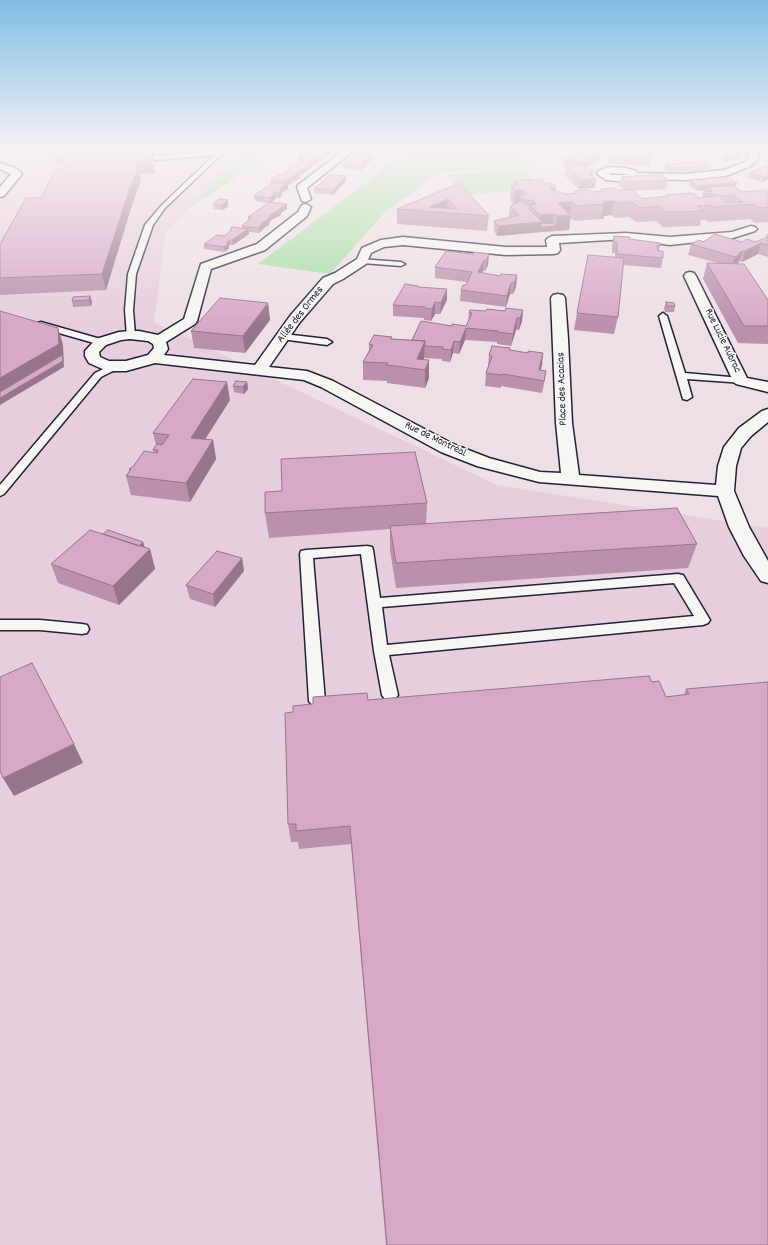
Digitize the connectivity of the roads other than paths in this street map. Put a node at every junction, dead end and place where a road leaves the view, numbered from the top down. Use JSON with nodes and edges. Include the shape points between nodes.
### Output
{"nodes":[{"id":1,"x":161,"y":209,"type":"edge"},
{"id":2,"x":304,"y":209,"type":"edge"},
{"id":3,"x":751,"y":229,"type":"dead end"},
{"id":4,"x":429,"y":232,"type":"dead end"},
{"id":5,"x":484,"y":238,"type":"dead end"},
{"id":6,"x":552,"y":240,"type":"junction"},
{"id":7,"x":412,"y":242,"type":"junction"},
{"id":8,"x":362,"y":261,"type":"junction"},
{"id":9,"x":401,"y":264,"type":"dead end"},
{"id":10,"x":690,"y":276,"type":"dead end"},
{"id":11,"x":558,"y":298,"type":"dead end"},
{"id":12,"x":663,"y":316,"type":"dead end"},
{"id":13,"x":29,"y":322,"type":"edge"},
{"id":14,"x":130,"y":335,"type":"junction"},
{"id":15,"x":284,"y":337,"type":"junction"},
{"id":16,"x":158,"y":341,"type":"junction"},
{"id":17,"x":101,"y":342,"type":"junction"},
{"id":18,"x":327,"y":342,"type":"dead end"},
{"id":19,"x":153,"y":358,"type":"junction"},
{"id":20,"x":116,"y":366,"type":"junction"},
{"id":21,"x":259,"y":370,"type":"junction"},
{"id":22,"x":681,"y":376,"type":"junction"},
{"id":23,"x":741,"y":381,"type":"junction"},
{"id":24,"x":768,"y":387,"type":"edge"},
{"id":25,"x":687,"y":397,"type":"dead end"},
{"id":26,"x":768,"y":414,"type":"edge"},
{"id":27,"x":571,"y":479,"type":"junction"},
{"id":28,"x":726,"y":491,"type":"junction"},
{"id":29,"x":0,"y":492,"type":"edge"},
{"id":30,"x":768,"y":576,"type":"edge"},
{"id":31,"x":374,"y":603,"type":"junction"},
{"id":32,"x":0,"y":625,"type":"edge"},
{"id":33,"x":82,"y":629,"type":"dead end"},
{"id":34,"x":381,"y":651,"type":"junction"},
{"id":35,"x":390,"y":695,"type":"dead end"},
{"id":36,"x":317,"y":701,"type":"edge"}],
"edges":[{"from":1,"to":14,"type":"lane","via":[[149,224],[132,274]]},
{"from":2,"to":16,"type":"street","via":[[303,214],[261,247],[205,268],[190,322]]},
{"from":3,"to":6,"type":"street","via":[[733,235],[670,241],[626,236]]},
{"from":4,"to":7,"type":"street","name":"Allée des Ormes"},
{"from":5,"to":6,"type":"street","via":[[498,241]]},
{"from":6,"to":7,"type":"street","name":"Allée des Ormes","via":[[554,250],[506,251]]},
{"from":7,"to":8,"type":"street","name":"Allée des Ormes","via":[[381,244],[366,251]]},
{"from":8,"to":9,"type":"lane"},
{"from":8,"to":15,"type":"street","name":"Allée des Ormes","via":[[328,281]]},
{"from":10,"to":23,"type":"street","name":"Rue Lucie Aubrac"},
{"from":11,"to":27,"type":"street","name":"Place des Acacias","via":[[564,423]]},
{"from":12,"to":22,"type":"lane"},
{"from":13,"to":17,"type":"lane"},
{"from":14,"to":16,"type":"street","via":[[147,336]]},
{"from":14,"to":17,"type":"street"},
{"from":15,"to":18,"type":"lane"},
{"from":15,"to":21,"type":"street","name":"Allée des Ormes"},
{"from":16,"to":19,"type":"street","via":[[161,349]]},
{"from":17,"to":20,"type":"street","via":[[92,351],[94,360]]},
{"from":19,"to":20,"type":"street","via":[[136,364]]},
{"from":19,"to":21,"type":"street","name":"Rue de Montréal"},
{"from":20,"to":29,"type":"lane","via":[[98,375]]},
{"from":21,"to":27,"type":"street","name":"Rue de Montréal","via":[[307,376],[327,384],[447,448],[483,462],[540,477]]},
{"from":22,"to":23,"type":"lane"},
{"from":22,"to":25,"type":"lane"},
{"from":23,"to":24,"type":"street","name":"Rue Lucie Aubrac"},
{"from":26,"to":28,"type":"street","via":[[745,432],[733,447],[727,466]]},
{"from":27,"to":28,"type":"street","name":"Rue de Montréal"},
{"from":28,"to":30,"type":"street","via":[[739,527]]},
{"from":31,"to":34,"type":"lane"},
{"from":31,"to":34,"type":"lane","via":[[678,578],[702,620]]},
{"from":31,"to":36,"type":"lane","via":[[367,550],[306,554]]},
{"from":32,"to":33,"type":"lane"},
{"from":34,"to":35,"type":"lane"}]}
